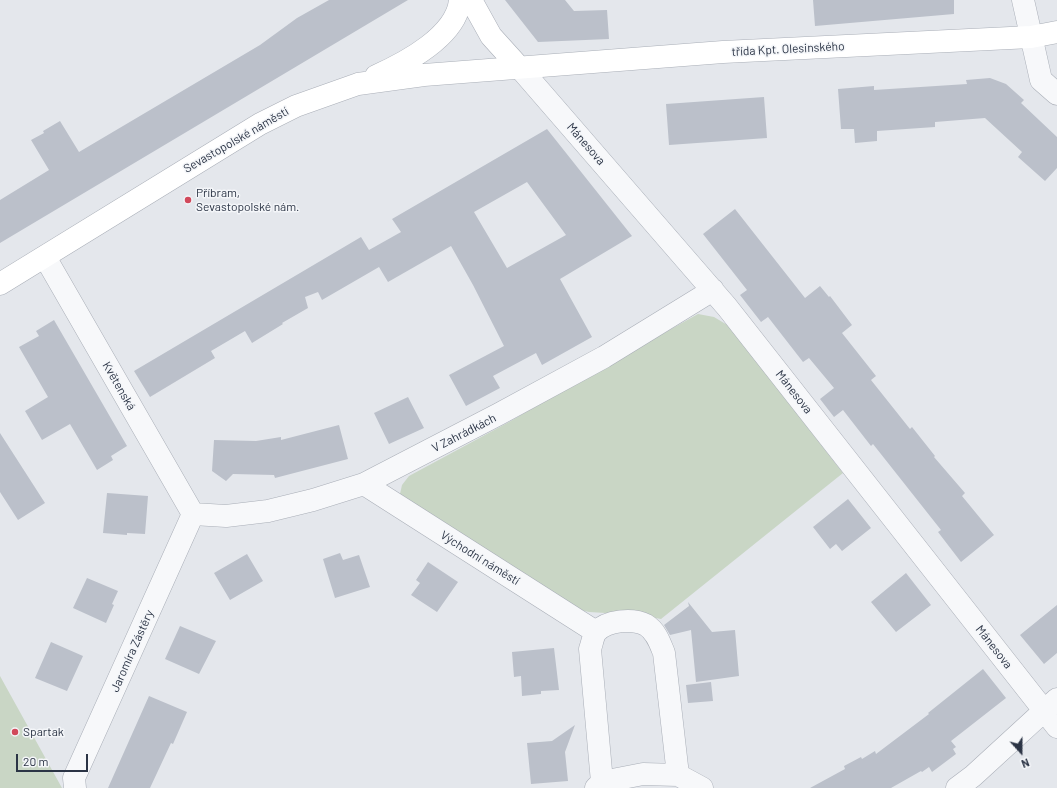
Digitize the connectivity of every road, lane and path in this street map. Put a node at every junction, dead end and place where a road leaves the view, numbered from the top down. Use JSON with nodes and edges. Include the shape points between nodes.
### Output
{"nodes":[{"id":1,"x":460,"y":0,"type":"edge"},
{"id":2,"x":471,"y":0,"type":"edge"},
{"id":3,"x":1023,"y":0,"type":"edge"},
{"id":4,"x":1057,"y":32,"type":"edge"},
{"id":5,"x":1031,"y":37,"type":"junction"},
{"id":6,"x":519,"y":67,"type":"junction"},
{"id":7,"x":358,"y":84,"type":"junction"},
{"id":8,"x":1057,"y":94,"type":"edge"},
{"id":9,"x":45,"y":257,"type":"junction"},
{"id":10,"x":0,"y":284,"type":"edge"},
{"id":11,"x":713,"y":290,"type":"junction"},
{"id":12,"x":364,"y":484,"type":"junction"},
{"id":13,"x":193,"y":514,"type":"junction"},
{"id":14,"x":596,"y":632,"type":"junction"},
{"id":15,"x":1053,"y":713,"type":"edge"},
{"id":16,"x":678,"y":776,"type":"junction"},
{"id":17,"x":599,"y":785,"type":"edge"},
{"id":18,"x":75,"y":788,"type":"edge"},
{"id":19,"x":702,"y":788,"type":"edge"},
{"id":20,"x":957,"y":788,"type":"edge"}],
"edges":[{"from":1,"to":7,"type":"street","via":[[455,18],[442,35],[408,60]]},
{"from":2,"to":6,"type":"street","via":[[491,36]]},
{"from":3,"to":5,"type":"street"},
{"from":4,"to":5,"type":"street","name":"třída Kpt. Olesinského"},
{"from":5,"to":6,"type":"street","name":"třída Kpt. Olesinského","via":[[723,52]]},
{"from":5,"to":8,"type":"street","via":[[1041,80]]},
{"from":6,"to":7,"type":"street","name":"Sevastopolské náměstí","via":[[424,75]]},
{"from":6,"to":11,"type":"street","name":"Mánesova"},
{"from":7,"to":9,"type":"street","name":"Sevastopolské náměstí","via":[[296,106],[260,124]]},
{"from":9,"to":10,"type":"street","name":"Sevastopolské náměstí"},
{"from":9,"to":13,"type":"street","name":"Květenská"},
{"from":11,"to":12,"type":"street","name":"V Zahrádkách","via":[[604,357]]},
{"from":11,"to":15,"type":"street","name":"Mánesova"},
{"from":12,"to":13,"type":"street","name":"V Zahrádkách","via":[[268,511],[226,516]]},
{"from":12,"to":14,"type":"street","name":"Východní náměstí"},
{"from":13,"to":18,"type":"street","name":"Jaromíra Zástěry","via":[[74,778]]},
{"from":14,"to":16,"type":"street","via":[[609,624],[627,620],[646,625],[657,637],[664,653]]},
{"from":14,"to":17,"type":"street","via":[[590,649]]},
{"from":15,"to":20,"type":"street"},
{"from":16,"to":17,"type":"street","via":[[643,774]]},
{"from":16,"to":19,"type":"street"}]}
